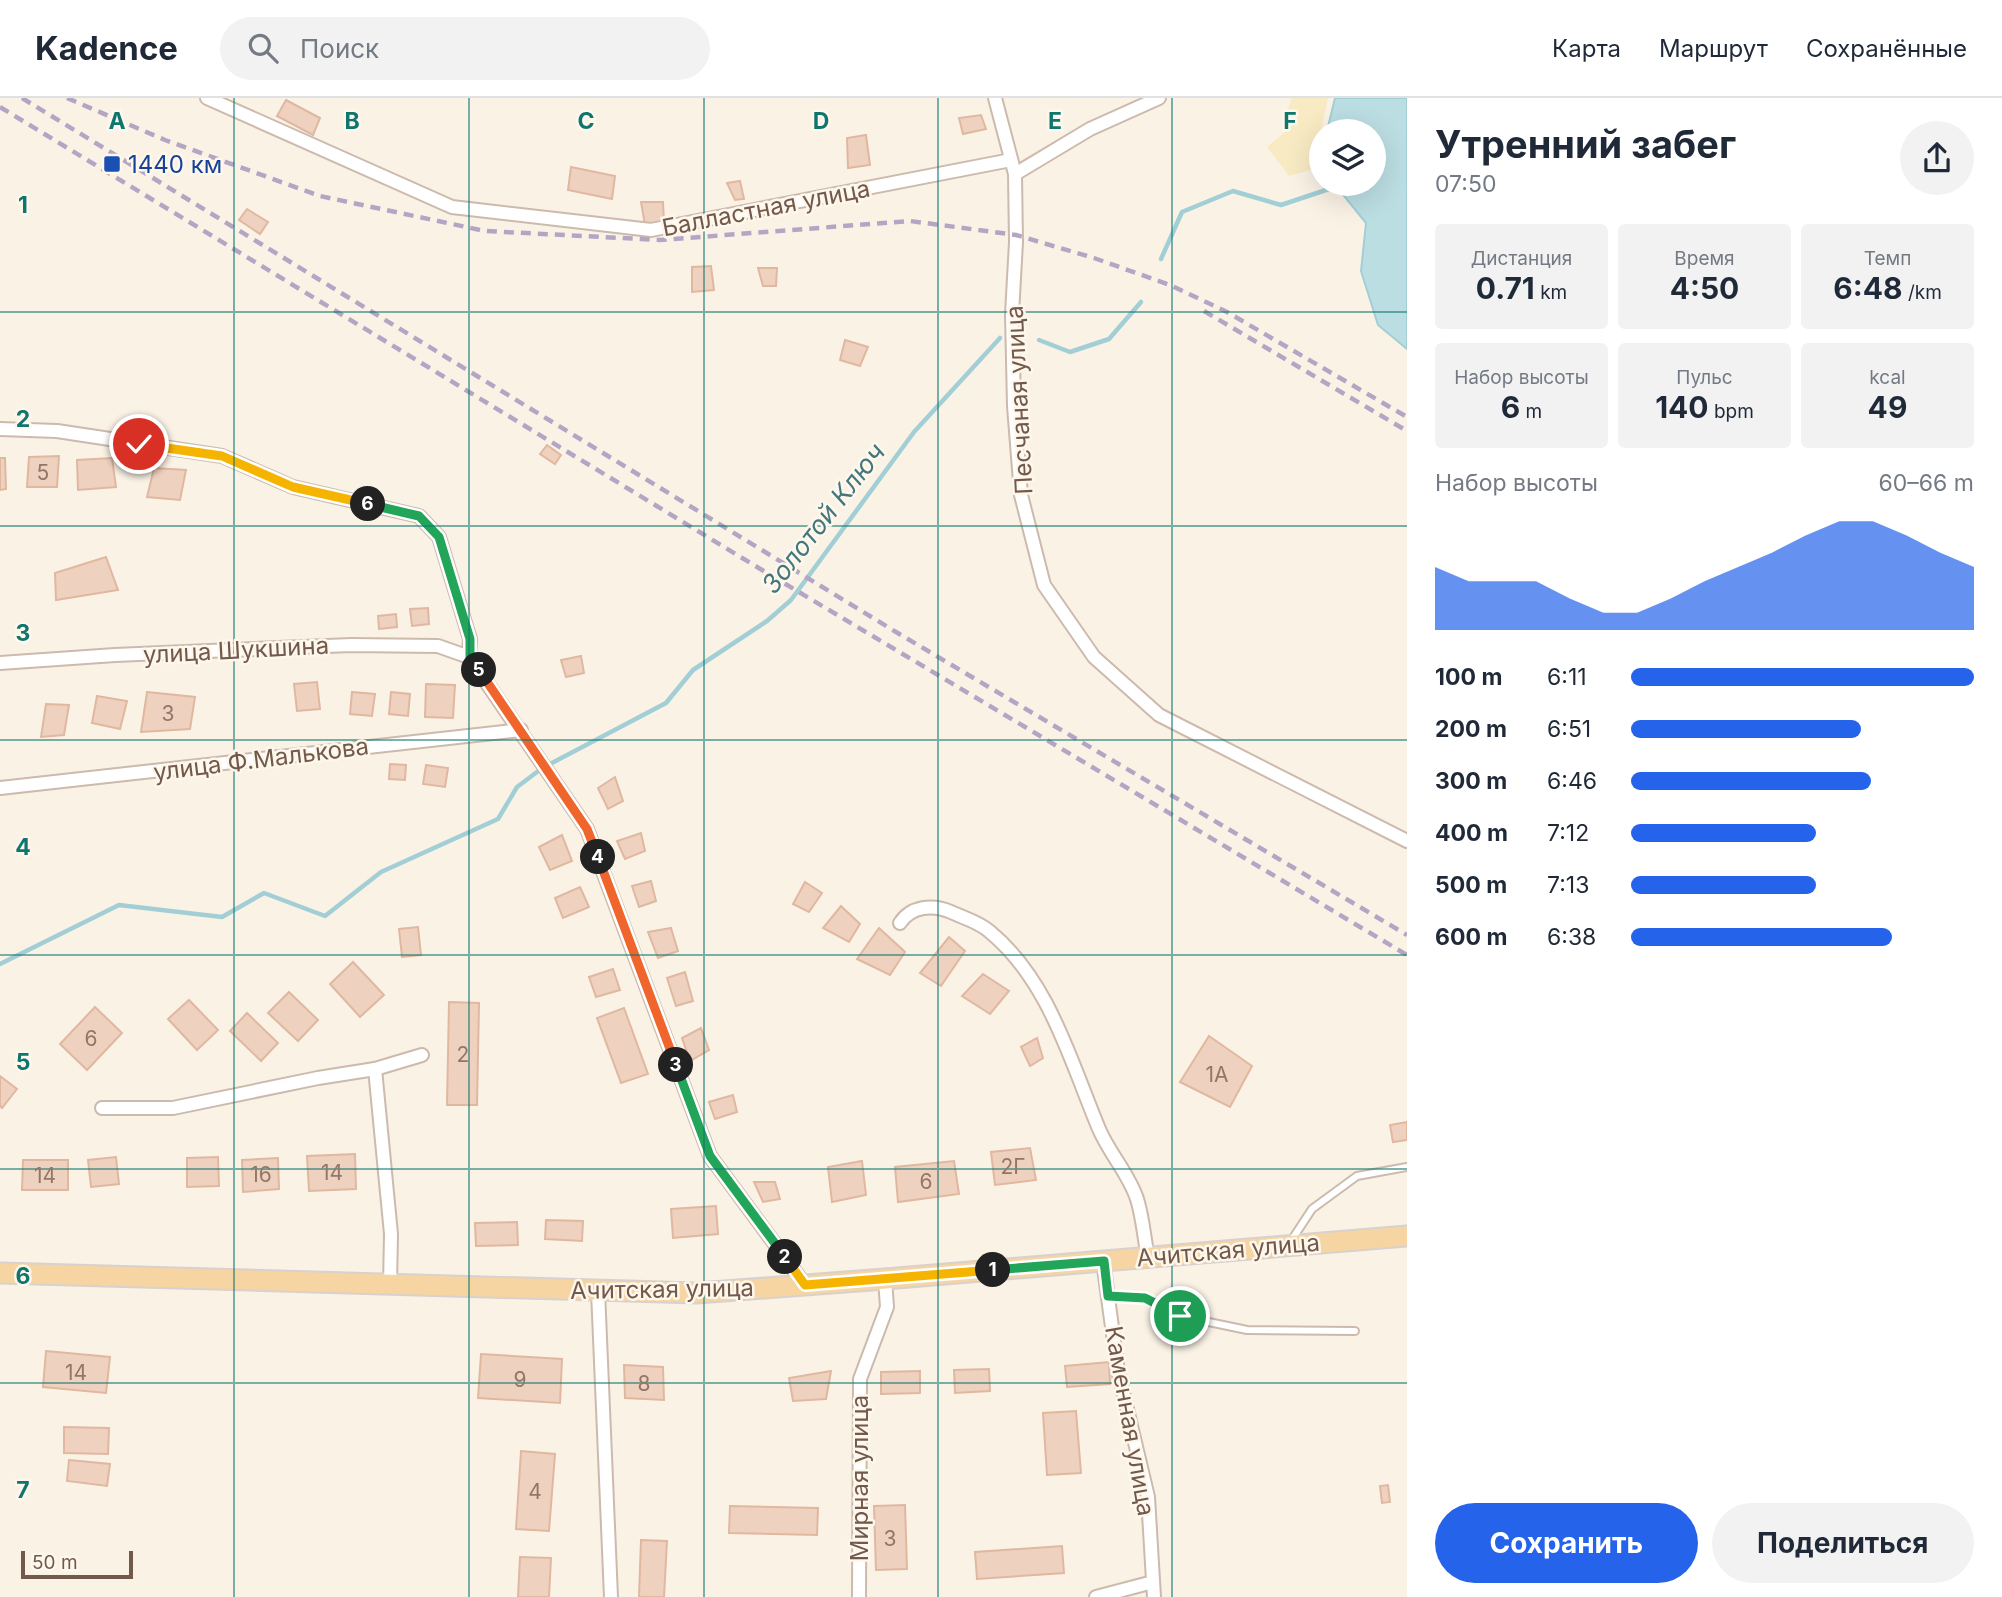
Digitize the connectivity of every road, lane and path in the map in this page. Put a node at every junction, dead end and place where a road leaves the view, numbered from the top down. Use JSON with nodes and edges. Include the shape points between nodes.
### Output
{"nodes":[{"id":1,"x":207,"y":98,"type":"edge"},
{"id":2,"x":995,"y":98,"type":"edge"},
{"id":3,"x":1159,"y":98,"type":"edge"},
{"id":4,"x":1011,"y":160,"type":"junction"},
{"id":5,"x":1015,"y":174,"type":"junction"},
{"id":6,"x":0,"y":429,"type":"edge"},
{"id":7,"x":470,"y":657,"type":"junction"},
{"id":8,"x":0,"y":663,"type":"edge"},
{"id":9,"x":521,"y":730,"type":"junction"},
{"id":10,"x":0,"y":788,"type":"edge"},
{"id":11,"x":1407,"y":841,"type":"edge"},
{"id":12,"x":900,"y":923,"type":"dead end"},
{"id":13,"x":422,"y":1055,"type":"dead end"},
{"id":14,"x":375,"y":1069,"type":"junction"},
{"id":15,"x":102,"y":1108,"type":"dead end"},
{"id":16,"x":1407,"y":1167,"type":"edge"},
{"id":17,"x":1407,"y":1236,"type":"edge"},
{"id":18,"x":1289,"y":1245,"type":"junction"},
{"id":19,"x":1148,"y":1257,"type":"junction"},
{"id":20,"x":1104,"y":1261,"type":"junction"},
{"id":21,"x":0,"y":1273,"type":"edge"},
{"id":22,"x":885,"y":1279,"type":"junction"},
{"id":23,"x":390,"y":1285,"type":"junction"},
{"id":24,"x":805,"y":1285,"type":"junction"},
{"id":25,"x":598,"y":1291,"type":"junction"},
{"id":26,"x":1108,"y":1296,"type":"junction"},
{"id":27,"x":1355,"y":1331,"type":"dead end"},
{"id":28,"x":1153,"y":1581,"type":"junction"},
{"id":29,"x":611,"y":1597,"type":"edge"},
{"id":30,"x":859,"y":1597,"type":"edge"},
{"id":31,"x":1096,"y":1597,"type":"edge"},
{"id":32,"x":1154,"y":1597,"type":"edge"}],
"edges":[{"from":1,"to":4,"type":"street","name":"Балластная улица","via":[[452,208],[652,230]]},
{"from":2,"to":4,"type":"street","name":"Песчаная улица"},
{"from":3,"to":5,"type":"street","via":[[1090,129]]},
{"from":4,"to":5,"type":"street","name":"Песчаная улица"},
{"from":5,"to":11,"type":"street","name":"Песчаная улица","via":[[1014,406],[1021,495],[1044,585],[1094,657],[1159,715]]},
{"from":6,"to":7,"type":"street","via":[[57,431],[222,456],[293,487],[419,516],[439,537],[470,639]]},
{"from":7,"to":8,"type":"street","name":"улица Шукшина","via":[[438,646],[351,645]]},
{"from":7,"to":9,"type":"street"},
{"from":9,"to":10,"type":"street","name":"улица Ф.Малькова"},
{"from":9,"to":24,"type":"street","via":[[587,829],[710,1156]]},
{"from":12,"to":19,"type":"street","via":[[905,914],[918,909],[941,908],[987,929],[1015,955],[1037,986],[1102,1137],[1137,1198]]},
{"from":13,"to":14,"type":"street"},
{"from":14,"to":15,"type":"street","via":[[173,1108]]},
{"from":14,"to":23,"type":"street","via":[[391,1234]]},
{"from":16,"to":18,"type":"lane","via":[[1357,1176],[1312,1209]]},
{"from":17,"to":18,"type":"main road","name":"Ачитская улица"},
{"from":18,"to":19,"type":"main road","name":"Ачитская улица"},
{"from":19,"to":20,"type":"main road","name":"Ачитская улица"},
{"from":20,"to":22,"type":"main road","name":"Ачитская улица"},
{"from":20,"to":26,"type":"street","name":"Каменная улица"},
{"from":21,"to":23,"type":"main road","name":"Ачитская улица"},
{"from":22,"to":24,"type":"main road","name":"Ачитская улица"},
{"from":22,"to":30,"type":"street","name":"Мирная улица","via":[[887,1307],[860,1379]]},
{"from":23,"to":25,"type":"main road","name":"Ачитская улица"},
{"from":24,"to":25,"type":"main road","name":"Ачитская улица","via":[[697,1293]]},
{"from":25,"to":29,"type":"street"},
{"from":26,"to":27,"type":"lane","via":[[1145,1298],[1180,1316],[1247,1330]]},
{"from":26,"to":28,"type":"street","name":"Каменная улица","via":[[1118,1371],[1148,1497]]},
{"from":28,"to":31,"type":"street"},
{"from":28,"to":32,"type":"street","name":"Каменная улица"}]}
